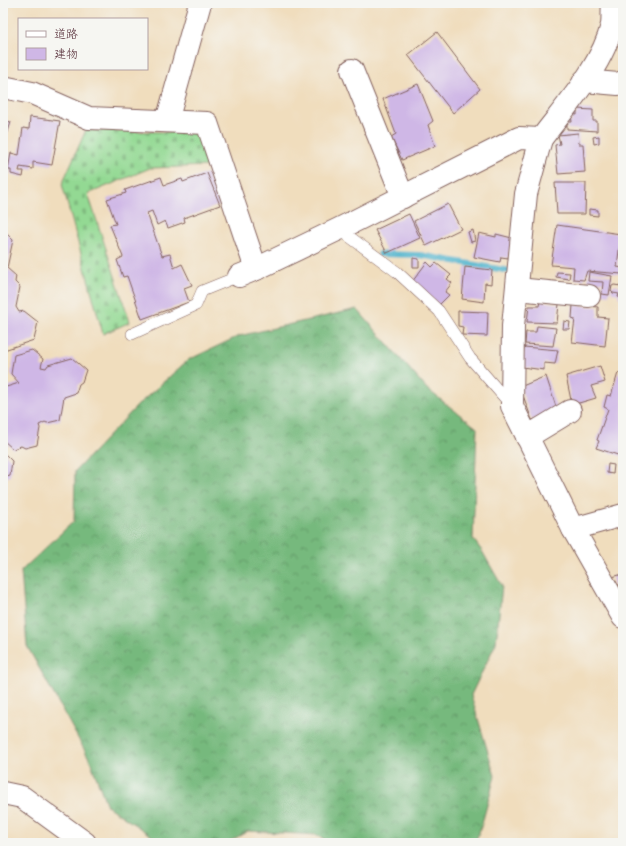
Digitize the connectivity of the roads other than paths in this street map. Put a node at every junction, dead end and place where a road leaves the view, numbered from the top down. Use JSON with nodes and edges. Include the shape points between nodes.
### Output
{"nodes":[{"id":1,"x":200,"y":3,"type":"edge"},
{"id":2,"x":613,"y":3,"type":"edge"},
{"id":3,"x":352,"y":70,"type":"dead end"},
{"id":4,"x":584,"y":81,"type":"junction"},
{"id":5,"x":621,"y":84,"type":"edge"},
{"id":6,"x":3,"y":87,"type":"edge"},
{"id":7,"x":168,"y":121,"type":"junction"},
{"id":8,"x":541,"y":140,"type":"junction"},
{"id":9,"x":403,"y":197,"type":"junction"},
{"id":10,"x":339,"y":229,"type":"junction"},
{"id":11,"x":248,"y":273,"type":"junction"},
{"id":12,"x":516,"y":289,"type":"junction"},
{"id":13,"x":589,"y":296,"type":"dead end"},
{"id":14,"x":132,"y":334,"type":"dead end"},
{"id":15,"x":512,"y":406,"type":"junction"},
{"id":16,"x":570,"y":411,"type":"dead end"},
{"id":17,"x":527,"y":437,"type":"junction"},
{"id":18,"x":623,"y":515,"type":"edge"},
{"id":19,"x":573,"y":529,"type":"junction"},
{"id":20,"x":623,"y":617,"type":"edge"},
{"id":21,"x":3,"y":793,"type":"edge"},
{"id":22,"x":85,"y":843,"type":"edge"}],
"edges":[{"from":1,"to":7,"type":"street"},
{"from":2,"to":4,"type":"street","via":[[612,24],[603,51]]},
{"from":3,"to":9,"type":"street"},
{"from":4,"to":5,"type":"street"},
{"from":4,"to":8,"type":"street"},
{"from":6,"to":7,"type":"street","via":[[32,93],[89,118]]},
{"from":7,"to":11,"type":"street","via":[[207,123]]},
{"from":8,"to":9,"type":"street","via":[[520,138]]},
{"from":8,"to":12,"type":"street","via":[[526,194]]},
{"from":9,"to":10,"type":"street"},
{"from":10,"to":11,"type":"street"},
{"from":10,"to":15,"type":"lane","via":[[396,272],[439,311],[470,358]]},
{"from":11,"to":14,"type":"lane","via":[[202,291],[196,305]]},
{"from":12,"to":13,"type":"street"},
{"from":12,"to":15,"type":"street"},
{"from":15,"to":17,"type":"street"},
{"from":16,"to":17,"type":"street"},
{"from":17,"to":19,"type":"street"},
{"from":18,"to":19,"type":"street"},
{"from":19,"to":20,"type":"street"},
{"from":21,"to":22,"type":"street","via":[[22,797]]}]}
